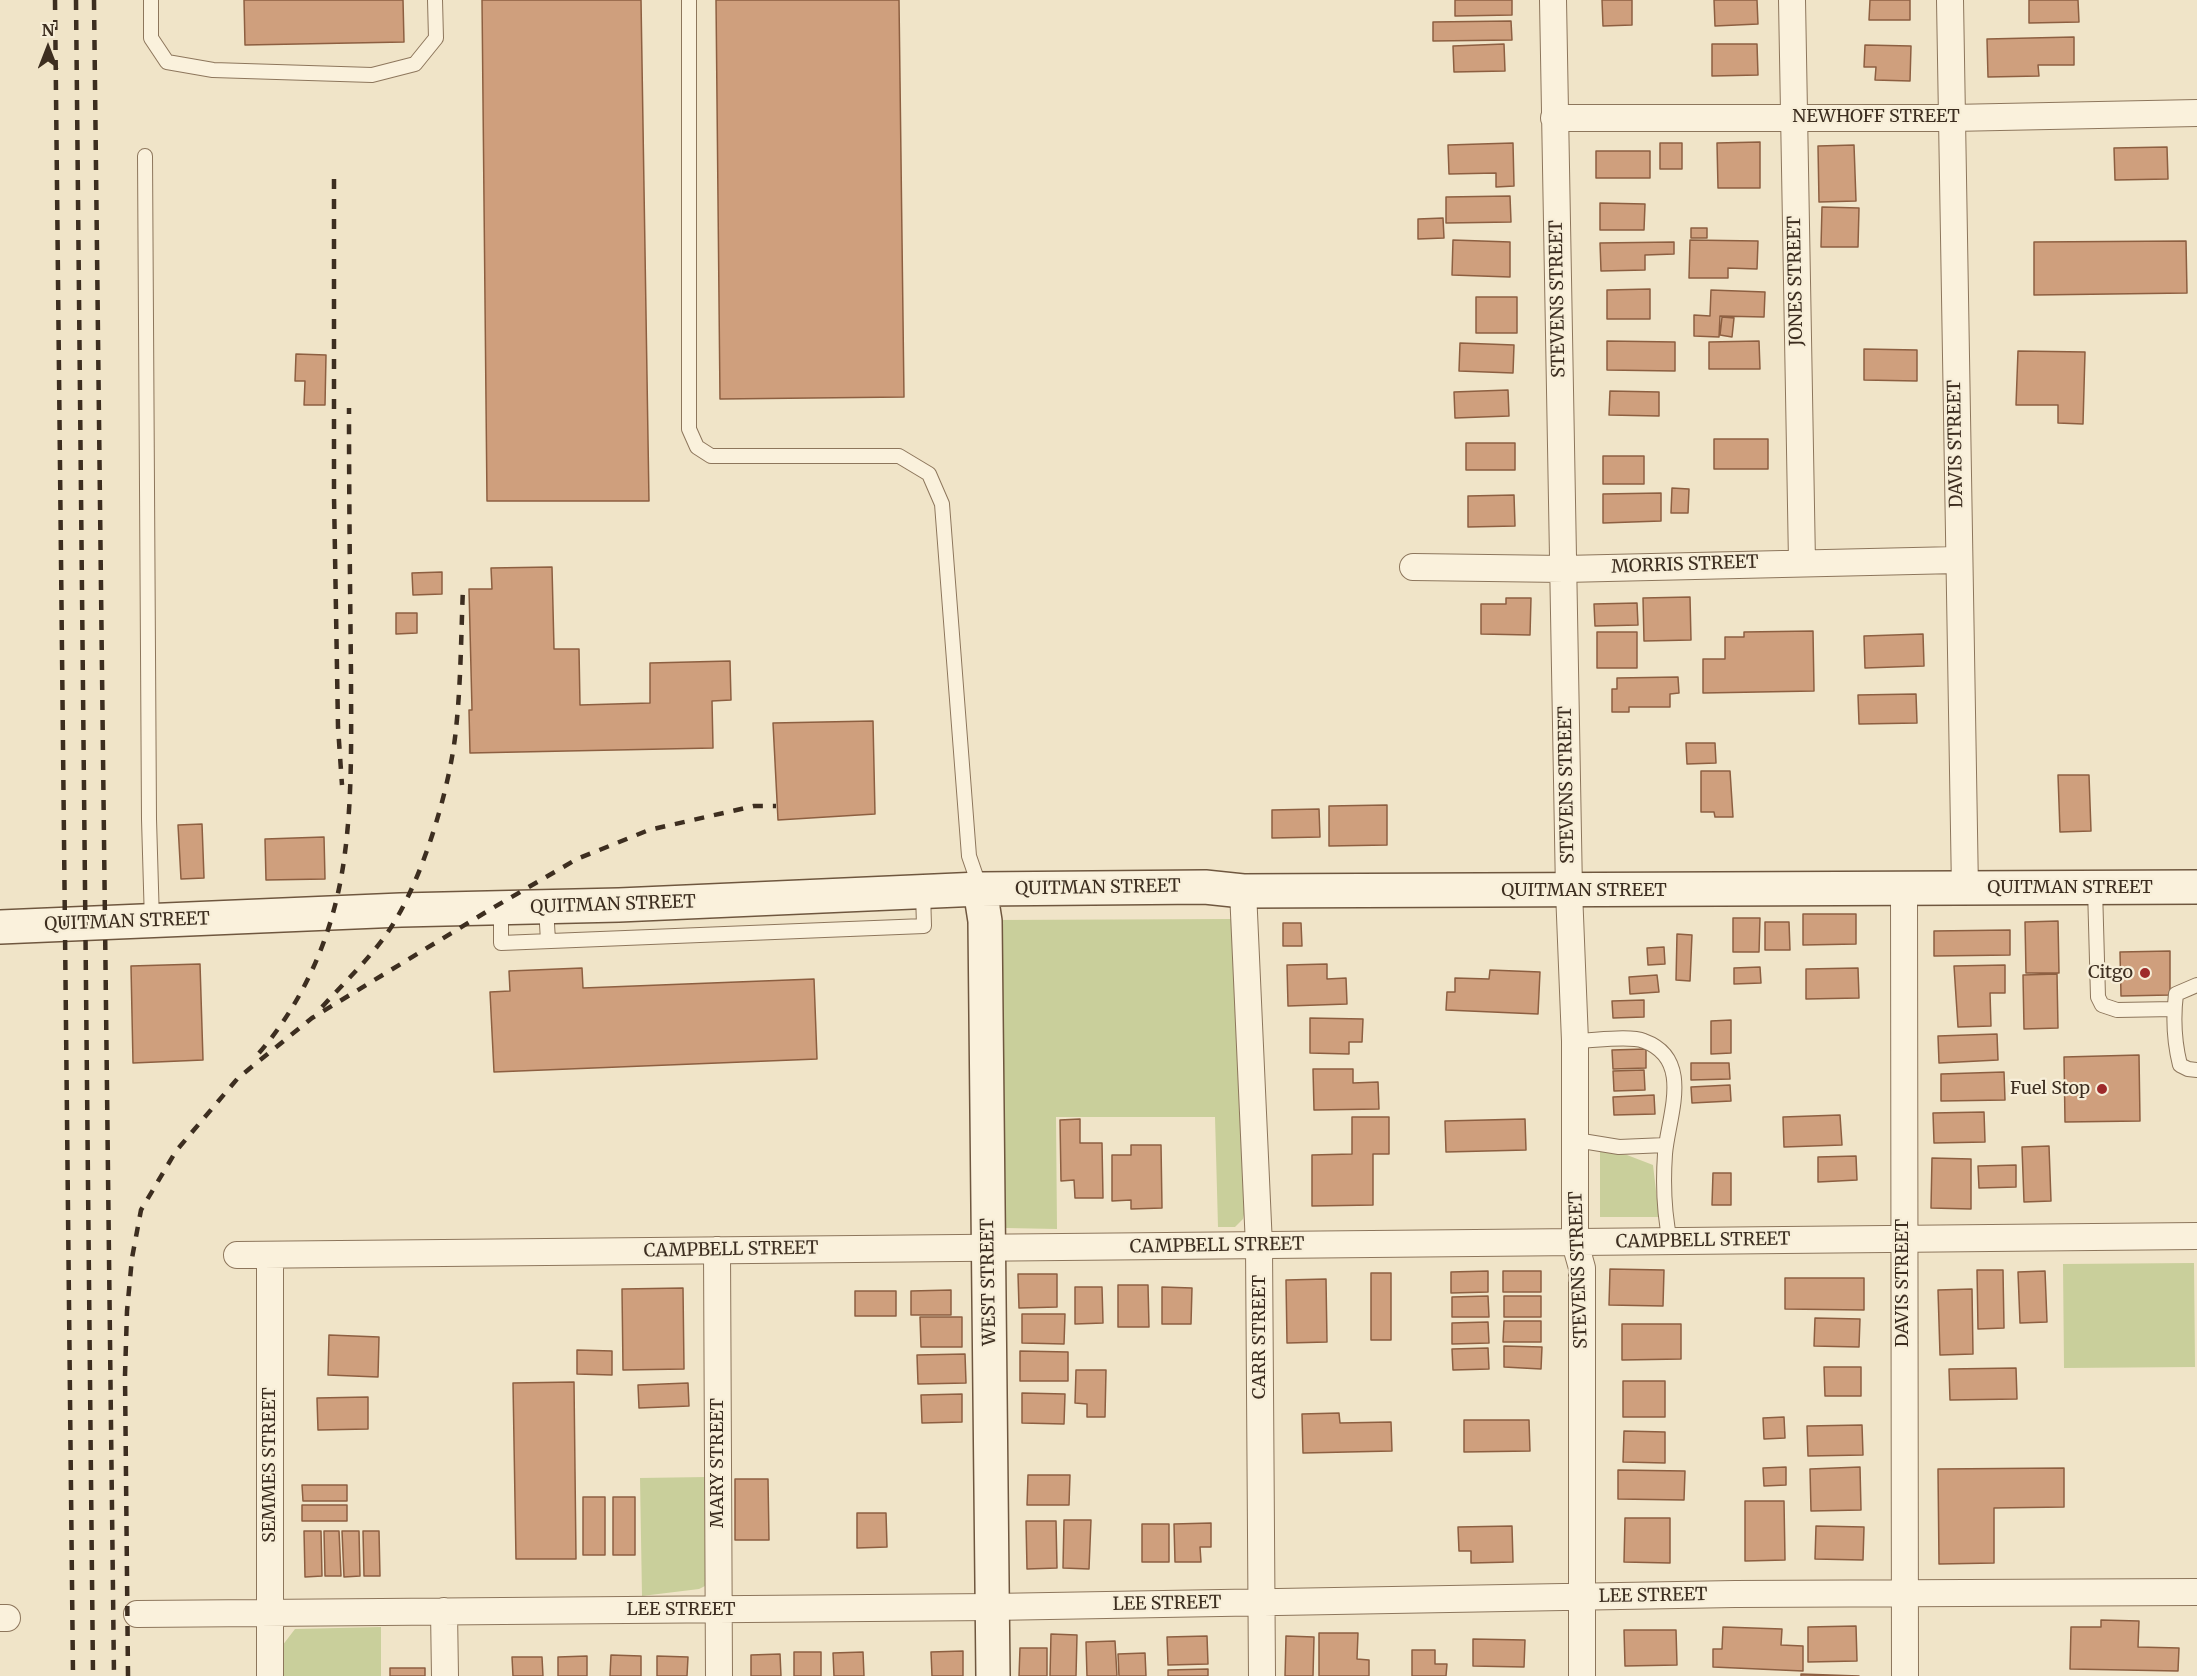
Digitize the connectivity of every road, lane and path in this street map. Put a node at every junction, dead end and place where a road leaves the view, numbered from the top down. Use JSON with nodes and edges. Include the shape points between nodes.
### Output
{"nodes":[{"id":1,"x":151,"y":0,"type":"edge"},
{"id":2,"x":435,"y":0,"type":"edge"},
{"id":3,"x":689,"y":0,"type":"edge"},
{"id":4,"x":1553,"y":0,"type":"edge"},
{"id":5,"x":1792,"y":0,"type":"edge"},
{"id":6,"x":1950,"y":0,"type":"edge"},
{"id":7,"x":2197,"y":112,"type":"edge"},
{"id":8,"x":1792,"y":117,"type":"junction"},
{"id":9,"x":1554,"y":118,"type":"junction"},
{"id":10,"x":1951,"y":118,"type":"junction"},
{"id":11,"x":145,"y":156,"type":"dead end"},
{"id":12,"x":1958,"y":560,"type":"junction"},
{"id":13,"x":1802,"y":562,"type":"junction"},
{"id":14,"x":1413,"y":567,"type":"dead end"},
{"id":15,"x":1564,"y":569,"type":"junction"},
{"id":16,"x":2197,"y":887,"type":"edge"},
{"id":17,"x":1965,"y":888,"type":"junction"},
{"id":18,"x":2095,"y":888,"type":"junction"},
{"id":19,"x":980,"y":889,"type":"junction"},
{"id":20,"x":1904,"y":890,"type":"junction"},
{"id":21,"x":1243,"y":891,"type":"junction"},
{"id":22,"x":1569,"y":891,"type":"junction"},
{"id":23,"x":546,"y":907,"type":"junction"},
{"id":24,"x":501,"y":909,"type":"junction"},
{"id":25,"x":152,"y":922,"type":"junction"},
{"id":26,"x":620,"y":922,"type":"junction"},
{"id":27,"x":0,"y":927,"type":"edge"},
{"id":28,"x":548,"y":941,"type":"junction"},
{"id":29,"x":2197,"y":985,"type":"edge"},
{"id":30,"x":2174,"y":1009,"type":"junction"},
{"id":31,"x":1575,"y":1041,"type":"junction"},
{"id":32,"x":2197,"y":1070,"type":"edge"},
{"id":33,"x":1576,"y":1140,"type":"junction"},
{"id":34,"x":1666,"y":1144,"type":"junction"},
{"id":35,"x":2197,"y":1236,"type":"edge"},
{"id":36,"x":1903,"y":1239,"type":"junction"},
{"id":37,"x":1670,"y":1241,"type":"junction"},
{"id":38,"x":1575,"y":1243,"type":"junction"},
{"id":39,"x":1259,"y":1246,"type":"junction"},
{"id":40,"x":989,"y":1248,"type":"junction"},
{"id":41,"x":717,"y":1250,"type":"junction"},
{"id":42,"x":237,"y":1255,"type":"dead end"},
{"id":43,"x":270,"y":1255,"type":"junction"},
{"id":44,"x":2197,"y":1592,"type":"edge"},
{"id":45,"x":1905,"y":1595,"type":"junction"},
{"id":46,"x":1583,"y":1598,"type":"junction"},
{"id":47,"x":1262,"y":1603,"type":"junction"},
{"id":48,"x":992,"y":1607,"type":"junction"},
{"id":49,"x":719,"y":1610,"type":"junction"},
{"id":50,"x":444,"y":1611,"type":"junction"},
{"id":51,"x":270,"y":1612,"type":"junction"},
{"id":52,"x":137,"y":1614,"type":"dead end"},
{"id":53,"x":270,"y":1676,"type":"edge"},
{"id":54,"x":445,"y":1676,"type":"edge"},
{"id":55,"x":720,"y":1676,"type":"edge"},
{"id":56,"x":993,"y":1676,"type":"edge"},
{"id":57,"x":1262,"y":1676,"type":"edge"},
{"id":58,"x":1582,"y":1676,"type":"edge"},
{"id":59,"x":1905,"y":1676,"type":"edge"}],
"edges":[{"from":1,"to":2,"type":"lane","via":[[151,38],[167,62],[213,70],[372,75],[415,64],[436,38]]},
{"from":3,"to":19,"type":"lane","via":[[689,429],[698,447],[711,456],[900,456],[929,474],[942,504],[969,856]]},
{"from":4,"to":9,"type":"street","name":"STEVENS STREET"},
{"from":5,"to":8,"type":"street","name":"JONES STREET"},
{"from":6,"to":10,"type":"street","name":"DAVIS STREET"},
{"from":7,"to":10,"type":"street","name":"NEWHOFF STREET"},
{"from":8,"to":9,"type":"street","name":"NEWHOFF STREET"},
{"from":8,"to":10,"type":"street","name":"NEWHOFF STREET"},
{"from":8,"to":13,"type":"street","name":"JONES STREET"},
{"from":9,"to":15,"type":"street","name":"STEVENS STREET"},
{"from":10,"to":12,"type":"street","name":"DAVIS STREET"},
{"from":11,"to":25,"type":"lane"},
{"from":12,"to":13,"type":"street","name":"MORRIS STREET"},
{"from":12,"to":17,"type":"street","name":"DAVIS STREET"},
{"from":13,"to":15,"type":"street","name":"MORRIS STREET"},
{"from":14,"to":15,"type":"street","name":"MORRIS STREET"},
{"from":15,"to":22,"type":"street","name":"STEVENS STREET"},
{"from":16,"to":18,"type":"main road","name":"QUITMAN STREET"},
{"from":17,"to":18,"type":"main road","name":"QUITMAN STREET"},
{"from":17,"to":20,"type":"main road","name":"QUITMAN STREET"},
{"from":18,"to":30,"type":"lane","via":[[2098,997],[2102,1005],[2117,1010]]},
{"from":19,"to":21,"type":"main road","name":"QUITMAN STREET","via":[[1205,887]]},
{"from":19,"to":26,"type":"main road","name":"QUITMAN STREET"},
{"from":19,"to":40,"type":"main road","name":"WEST STREET","via":[[984,921]]},
{"from":20,"to":22,"type":"main road","name":"QUITMAN STREET"},
{"from":20,"to":36,"type":"street","name":"DAVIS STREET"},
{"from":21,"to":22,"type":"main road","name":"QUITMAN STREET"},
{"from":21,"to":39,"type":"street","name":"CARR STREET"},
{"from":22,"to":31,"type":"street","name":"STEVENS STREET"},
{"from":23,"to":24,"type":"main road","name":"QUITMAN STREET"},
{"from":23,"to":26,"type":"main road","name":"QUITMAN STREET"},
{"from":23,"to":28,"type":"lane"},
{"from":24,"to":25,"type":"main road","name":"QUITMAN STREET"},
{"from":24,"to":28,"type":"lane","via":[[501,943]]},
{"from":25,"to":27,"type":"main road","name":"QUITMAN STREET"},
{"from":26,"to":28,"type":"lane"},
{"from":29,"to":30,"type":"lane","via":[[2176,993]]},
{"from":30,"to":32,"type":"lane","via":[[2181,1065]]},
{"from":31,"to":33,"type":"street","name":"STEVENS STREET"},
{"from":31,"to":34,"type":"lane","via":[[1642,1040],[1657,1047],[1671,1064],[1676,1096]]},
{"from":33,"to":34,"type":"lane","via":[[1619,1147]]},
{"from":33,"to":38,"type":"street","name":"STEVENS STREET"},
{"from":34,"to":37,"type":"lane","via":[[1665,1219]]},
{"from":35,"to":36,"type":"street","name":"CAMPBELL STREET"},
{"from":36,"to":37,"type":"street","name":"CAMPBELL STREET"},
{"from":36,"to":45,"type":"street","name":"DAVIS STREET"},
{"from":37,"to":38,"type":"street","name":"CAMPBELL STREET"},
{"from":38,"to":39,"type":"street","name":"CAMPBELL STREET"},
{"from":38,"to":46,"type":"street","name":"STEVENS STREET","via":[[1582,1268]]},
{"from":39,"to":40,"type":"street","name":"CAMPBELL STREET"},
{"from":39,"to":47,"type":"street","name":"CARR STREET"},
{"from":40,"to":41,"type":"street","name":"CAMPBELL STREET"},
{"from":40,"to":48,"type":"main road","name":"WEST STREET"},
{"from":41,"to":43,"type":"street","name":"CAMPBELL STREET"},
{"from":41,"to":49,"type":"street","name":"MARY STREET"},
{"from":42,"to":43,"type":"street","name":"CAMPBELL STREET"},
{"from":43,"to":51,"type":"street","name":"SEMMES STREET"},
{"from":44,"to":45,"type":"street","name":"LEE STREET"},
{"from":45,"to":46,"type":"street","name":"LEE STREET"},
{"from":45,"to":59,"type":"street","name":"DAVIS STREET"},
{"from":46,"to":47,"type":"street","name":"LEE STREET"},
{"from":46,"to":58,"type":"street","name":"STEVENS STREET"},
{"from":47,"to":48,"type":"street","name":"LEE STREET"},
{"from":47,"to":57,"type":"street","name":"CARR STREET"},
{"from":48,"to":49,"type":"street","name":"LEE STREET"},
{"from":48,"to":56,"type":"main road","name":"WEST STREET"},
{"from":49,"to":50,"type":"street","name":"LEE STREET"},
{"from":49,"to":55,"type":"street","name":"MARY STREET"},
{"from":50,"to":51,"type":"street","name":"LEE STREET"},
{"from":50,"to":54,"type":"street"},
{"from":51,"to":52,"type":"street","name":"LEE STREET"},
{"from":51,"to":53,"type":"street","name":"SEMMES STREET"}]}
